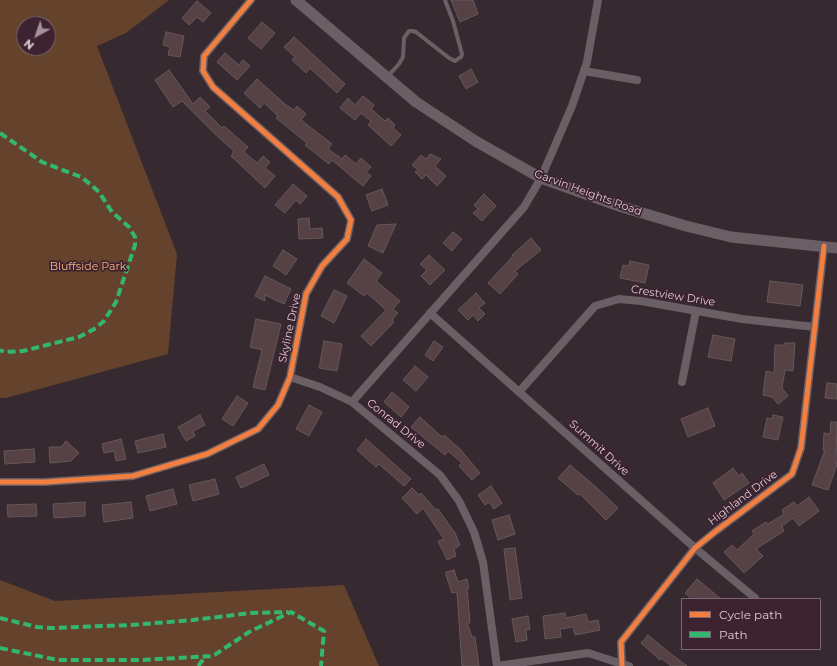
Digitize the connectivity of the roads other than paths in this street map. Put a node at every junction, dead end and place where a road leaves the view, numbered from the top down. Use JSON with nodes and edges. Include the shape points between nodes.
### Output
{"nodes":[{"id":1,"x":251,"y":0,"type":"edge"},
{"id":2,"x":296,"y":0,"type":"edge"},
{"id":3,"x":445,"y":0,"type":"edge"},
{"id":4,"x":598,"y":0,"type":"edge"},
{"id":5,"x":584,"y":71,"type":"junction"},
{"id":6,"x":387,"y":77,"type":"junction"},
{"id":7,"x":637,"y":80,"type":"dead end"},
{"id":8,"x":541,"y":178,"type":"junction"},
{"id":9,"x":824,"y":246,"type":"junction"},
{"id":10,"x":837,"y":248,"type":"edge"},
{"id":11,"x":696,"y":311,"type":"junction"},
{"id":12,"x":430,"y":313,"type":"junction"},
{"id":13,"x":815,"y":327,"type":"junction"},
{"id":14,"x":290,"y":377,"type":"junction"},
{"id":15,"x":682,"y":382,"type":"dead end"},
{"id":16,"x":519,"y":392,"type":"junction"},
{"id":17,"x":352,"y":402,"type":"junction"},
{"id":18,"x":0,"y":482,"type":"edge"},
{"id":19,"x":695,"y":548,"type":"junction"},
{"id":20,"x":755,"y":598,"type":"dead end"},
{"id":21,"x":624,"y":665,"type":"edge"},
{"id":22,"x":497,"y":666,"type":"edge"}],
"edges":[{"from":1,"to":14,"type":"street","name":"Skyline Drive","via":[[204,56],[203,71],[213,87],[338,197],[351,220],[347,239],[322,266],[306,294]]},
{"from":2,"to":6,"type":"main road","name":"Garvin Heights Road"},
{"from":3,"to":6,"type":"lane","via":[[453,21],[461,57],[455,61],[449,58],[416,32],[409,31],[404,38],[401,60]]},
{"from":4,"to":5,"type":"street","name":"Conrad Drive"},
{"from":5,"to":7,"type":"street"},
{"from":5,"to":8,"type":"street","name":"Conrad Drive"},
{"from":6,"to":8,"type":"main road","name":"Garvin Heights Road","via":[[416,102],[477,142]]},
{"from":8,"to":9,"type":"main road","name":"Garvin Heights Road","via":[[619,206],[731,237]]},
{"from":8,"to":12,"type":"street","name":"Conrad Drive","via":[[524,207]]},
{"from":9,"to":10,"type":"main road","name":"Garvin Heights Road"},
{"from":9,"to":13,"type":"street","name":"Highland Drive"},
{"from":11,"to":13,"type":"street","name":"Crestview Drive"},
{"from":11,"to":15,"type":"street"},
{"from":11,"to":16,"type":"street","name":"Crestview Drive","via":[[619,299],[595,306]]},
{"from":12,"to":16,"type":"street","name":"Summit Drive"},
{"from":12,"to":17,"type":"street","name":"Conrad Drive"},
{"from":13,"to":19,"type":"street","name":"Highland Drive","via":[[801,448],[792,474]]},
{"from":14,"to":17,"type":"street"},
{"from":14,"to":18,"type":"street","name":"Skyline Drive","via":[[278,405],[258,430],[206,454],[133,476],[45,482]]},
{"from":16,"to":19,"type":"street","name":"Summit Drive"},
{"from":17,"to":22,"type":"street","name":"Conrad Drive","via":[[440,475],[459,501],[474,532],[483,562]]},
{"from":19,"to":20,"type":"street","name":"Summit Drive"},
{"from":19,"to":21,"type":"street","name":"Highland Drive","via":[[621,642]]},
{"from":21,"to":22,"type":"street","via":[[588,653]]}]}
